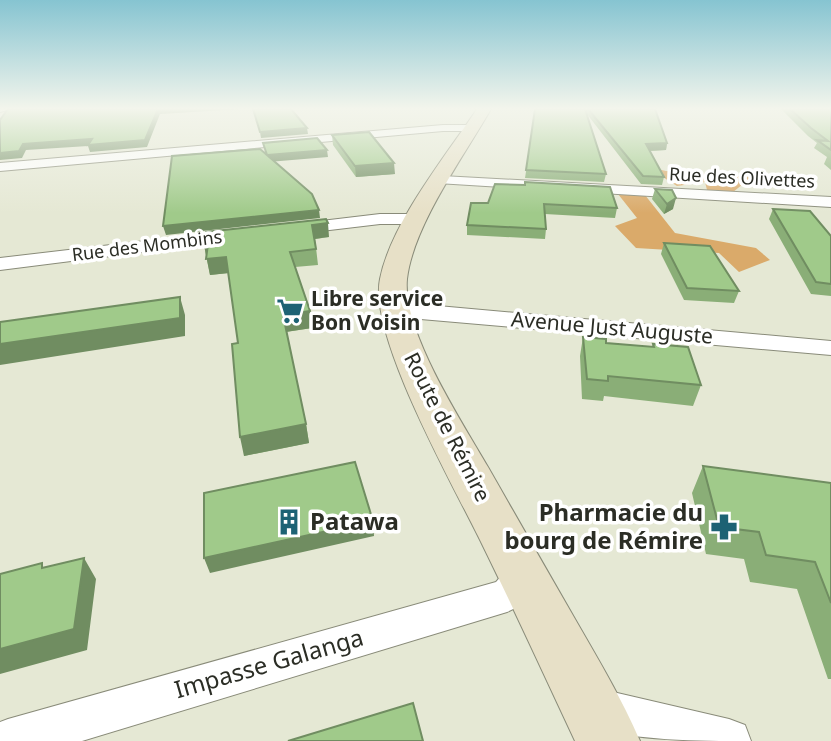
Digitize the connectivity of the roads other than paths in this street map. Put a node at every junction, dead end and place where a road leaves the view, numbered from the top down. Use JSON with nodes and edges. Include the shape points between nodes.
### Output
{"nodes":[{"id":1,"x":266,"y":144,"type":"edge"},
{"id":2,"x":321,"y":144,"type":"edge"},
{"id":3,"x":464,"y":144,"type":"edge"},
{"id":4,"x":132,"y":160,"type":"dead end"},
{"id":5,"x":0,"y":167,"type":"edge"},
{"id":6,"x":442,"y":180,"type":"junction"},
{"id":7,"x":831,"y":202,"type":"edge"},
{"id":8,"x":418,"y":219,"type":"junction"},
{"id":9,"x":285,"y":230,"type":"edge"},
{"id":10,"x":258,"y":233,"type":"edge"},
{"id":11,"x":0,"y":264,"type":"edge"},
{"id":12,"x":394,"y":311,"type":"junction"},
{"id":13,"x":831,"y":348,"type":"edge"},
{"id":14,"x":523,"y":577,"type":"junction"},
{"id":15,"x":600,"y":725,"type":"edge"},
{"id":16,"x":8,"y":741,"type":"edge"},
{"id":17,"x":729,"y":741,"type":"edge"}],
"edges":[{"from":1,"to":5,"type":"street"},
{"from":2,"to":4,"type":"street"},
{"from":3,"to":6,"type":"main road","name":"Route de Rémire"},
{"from":6,"to":7,"type":"street","name":"Rue des Olivettes"},
{"from":6,"to":8,"type":"main road","name":"Route de Rémire"},
{"from":8,"to":9,"type":"street"},
{"from":8,"to":12,"type":"main road","name":"Route de Rémire","via":[[393,280]]},
{"from":10,"to":11,"type":"street","name":"Rue des Mombins"},
{"from":12,"to":13,"type":"street","name":"Avenue Just Auguste"},
{"from":12,"to":14,"type":"main road","name":"Route de Rémire","via":[[407,346]]},
{"from":14,"to":15,"type":"main road","name":"Route de Rémire"},
{"from":14,"to":16,"type":"street","name":"Impasse Galanga","via":[[507,595]]},
{"from":15,"to":17,"type":"street"}]}
